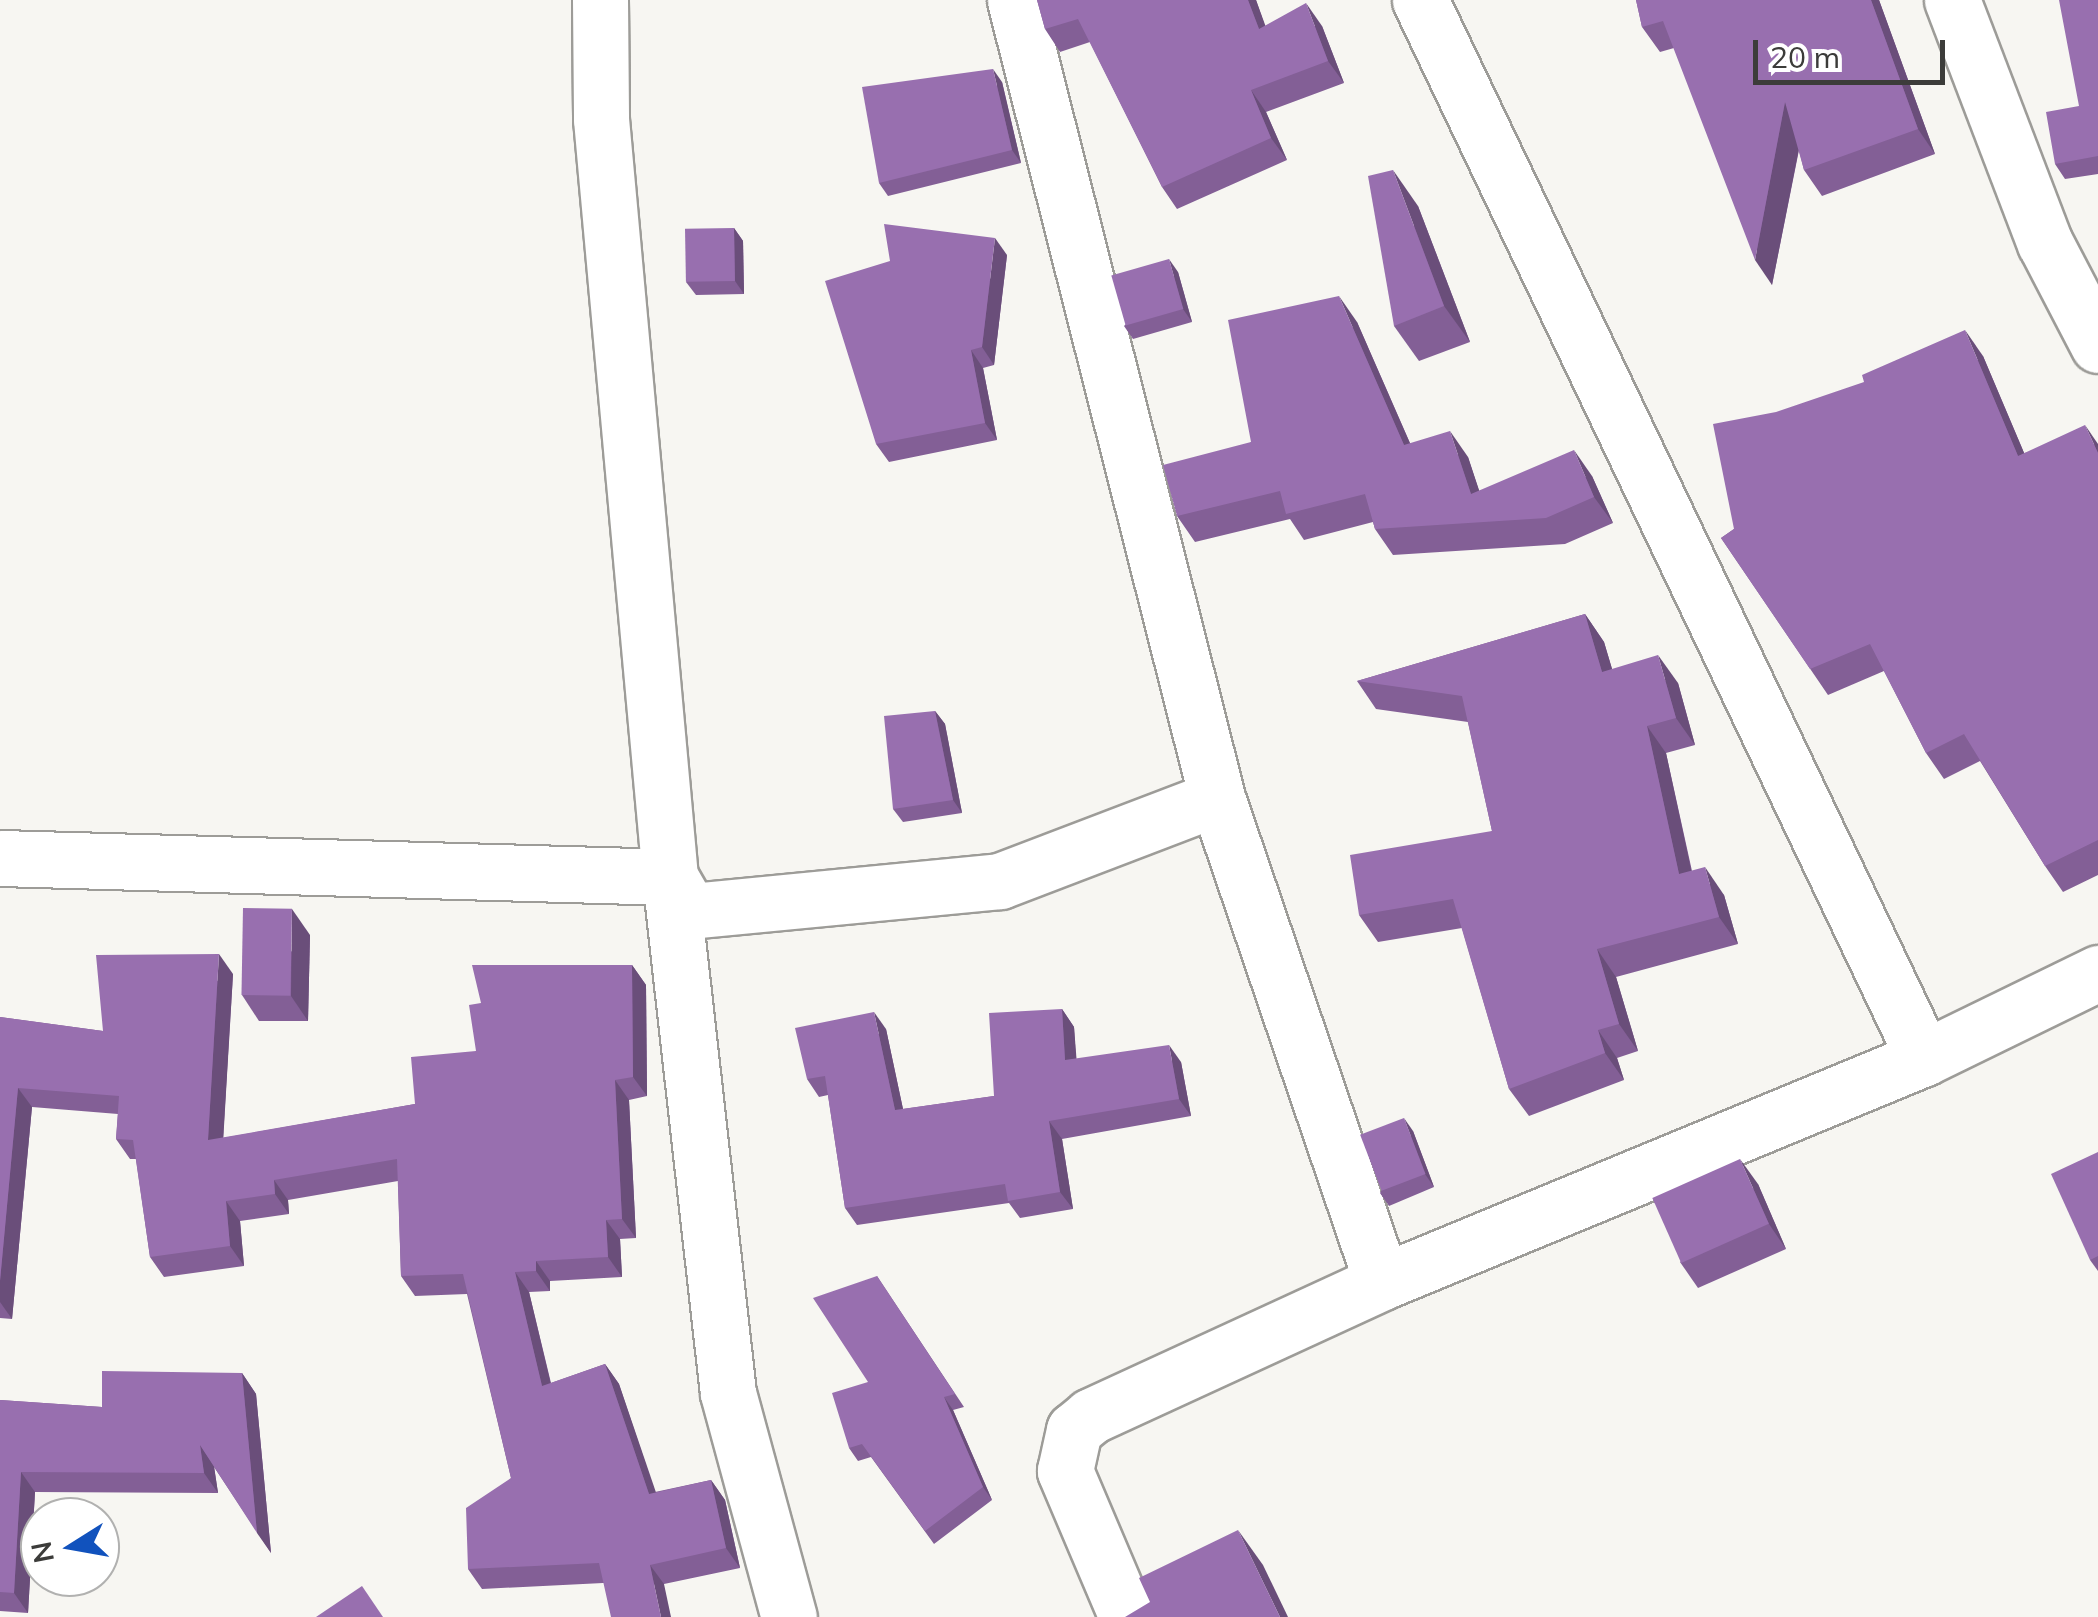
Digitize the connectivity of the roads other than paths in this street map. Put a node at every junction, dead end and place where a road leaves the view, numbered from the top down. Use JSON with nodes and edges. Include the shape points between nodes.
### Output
{"nodes":[{"id":1,"x":600,"y":0,"type":"edge"},
{"id":2,"x":1015,"y":0,"type":"edge"},
{"id":3,"x":1420,"y":0,"type":"edge"},
{"id":4,"x":1952,"y":0,"type":"edge"},
{"id":5,"x":2098,"y":345,"type":"edge"},
{"id":6,"x":1217,"y":798,"type":"junction"},
{"id":7,"x":0,"y":858,"type":"edge"},
{"id":8,"x":670,"y":877,"type":"junction"},
{"id":9,"x":2098,"y":973,"type":"edge"},
{"id":10,"x":1924,"y":1058,"type":"junction"},
{"id":11,"x":1382,"y":1282,"type":"junction"},
{"id":12,"x":789,"y":1617,"type":"edge"},
{"id":13,"x":1127,"y":1617,"type":"edge"}],
"edges":[{"from":1,"to":8,"type":"street","via":[[602,118]]},
{"from":2,"to":6,"type":"street"},
{"from":3,"to":10,"type":"street"},
{"from":4,"to":5,"type":"street","via":[[2045,243]]},
{"from":6,"to":8,"type":"street","via":[[1000,881],[690,911]]},
{"from":6,"to":11,"type":"street"},
{"from":7,"to":8,"type":"street"},
{"from":8,"to":12,"type":"street","via":[[728,1393]]},
{"from":9,"to":10,"type":"street"},
{"from":10,"to":11,"type":"street"},
{"from":11,"to":13,"type":"street","via":[[1091,1416],[1074,1430],[1065,1471]]}]}
